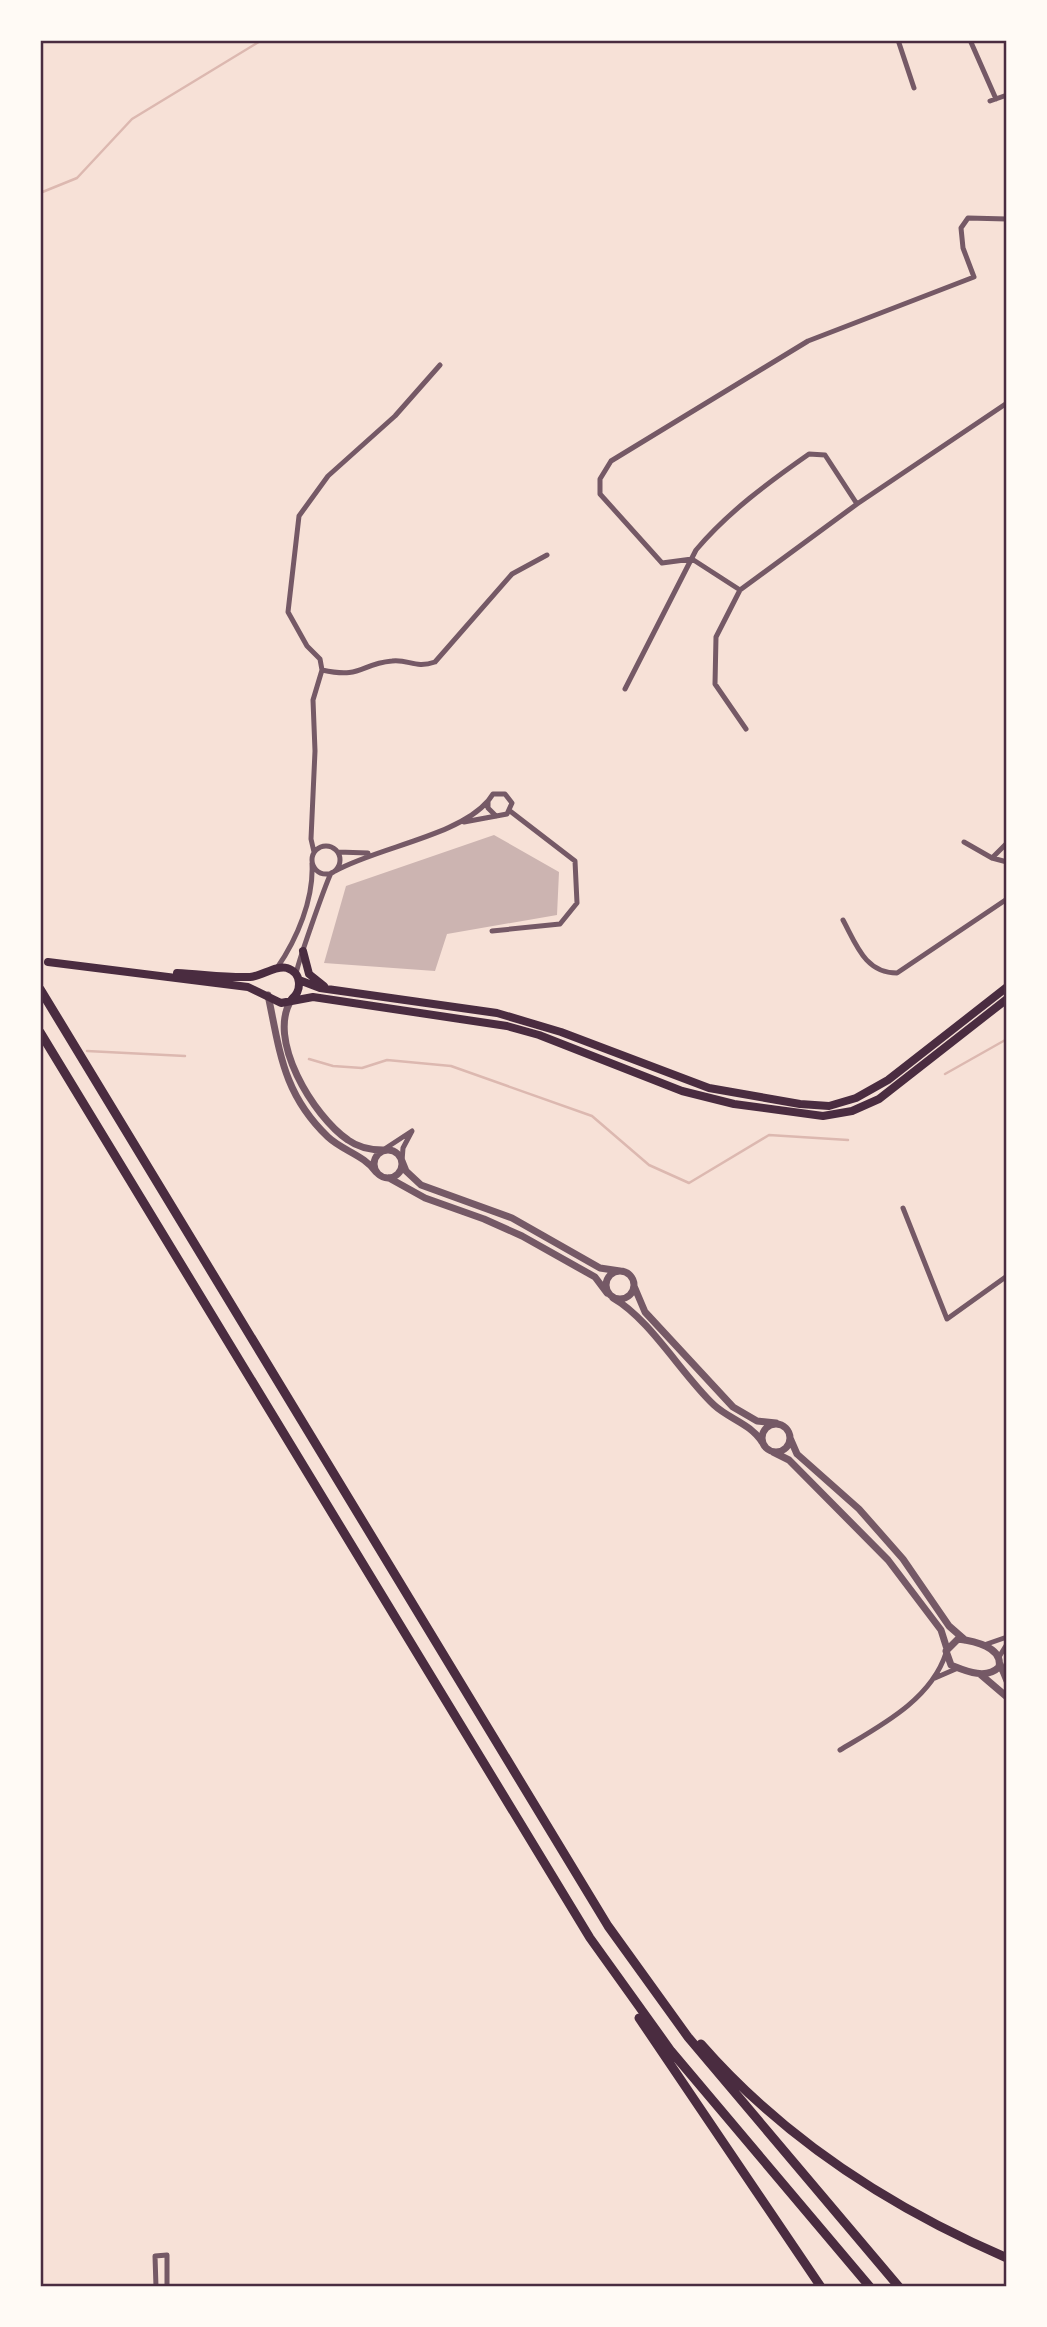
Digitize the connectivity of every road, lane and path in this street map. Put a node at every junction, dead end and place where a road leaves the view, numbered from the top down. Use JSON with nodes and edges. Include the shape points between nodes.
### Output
{"nodes":[{"id":1,"x":898,"y":40,"type":"edge"},
{"id":2,"x":970,"y":40,"type":"edge"},
{"id":3,"x":914,"y":88,"type":"dead end"},
{"id":4,"x":1007,"y":94,"type":"edge"},
{"id":5,"x":1007,"y":219,"type":"edge"},
{"id":6,"x":440,"y":365,"type":"dead end"},
{"id":7,"x":1007,"y":402,"type":"edge"},
{"id":8,"x":858,"y":504,"type":"junction"},
{"id":9,"x":547,"y":555,"type":"dead end"},
{"id":10,"x":692,"y":559,"type":"junction"},
{"id":11,"x":740,"y":590,"type":"junction"},
{"id":12,"x":322,"y":670,"type":"junction"},
{"id":13,"x":625,"y":689,"type":"dead end"},
{"id":14,"x":746,"y":729,"type":"dead end"},
{"id":15,"x":488,"y":801,"type":"junction"},
{"id":16,"x":510,"y":811,"type":"junction"},
{"id":17,"x":496,"y":816,"type":"junction"},
{"id":18,"x":460,"y":822,"type":"junction"},
{"id":19,"x":964,"y":842,"type":"dead end"},
{"id":20,"x":1007,"y":844,"type":"edge"},
{"id":21,"x":314,"y":852,"type":"junction"},
{"id":22,"x":338,"y":852,"type":"junction"},
{"id":23,"x":374,"y":852,"type":"junction"},
{"id":24,"x":992,"y":858,"type":"junction"},
{"id":25,"x":1007,"y":862,"type":"edge"},
{"id":26,"x":312,"y":863,"type":"junction"},
{"id":27,"x":333,"y":872,"type":"junction"},
{"id":28,"x":1007,"y":899,"type":"edge"},
{"id":29,"x":843,"y":920,"type":"dead end"},
{"id":30,"x":492,"y":931,"type":"dead end"},
{"id":31,"x":303,"y":951,"type":"junction"},
{"id":32,"x":48,"y":962,"type":"dead end"},
{"id":33,"x":114,"y":970,"type":"junction"},
{"id":34,"x":273,"y":971,"type":"junction"},
{"id":35,"x":298,"y":977,"type":"junction"},
{"id":36,"x":1007,"y":987,"type":"edge"},
{"id":37,"x":40,"y":989,"type":"edge"},
{"id":38,"x":330,"y":990,"type":"junction"},
{"id":39,"x":268,"y":995,"type":"junction"},
{"id":40,"x":292,"y":999,"type":"junction"},
{"id":41,"x":1007,"y":999,"type":"edge"},
{"id":42,"x":40,"y":1032,"type":"edge"},
{"id":43,"x":383,"y":1150,"type":"junction"},
{"id":44,"x":402,"y":1161,"type":"junction"},
{"id":45,"x":376,"y":1172,"type":"junction"},
{"id":46,"x":389,"y":1178,"type":"junction"},
{"id":47,"x":903,"y":1208,"type":"dead end"},
{"id":48,"x":620,"y":1271,"type":"junction"},
{"id":49,"x":1007,"y":1276,"type":"edge"},
{"id":50,"x":634,"y":1286,"type":"junction"},
{"id":51,"x":610,"y":1295,"type":"junction"},
{"id":52,"x":776,"y":1423,"type":"junction"},
{"id":53,"x":790,"y":1438,"type":"junction"},
{"id":54,"x":762,"y":1441,"type":"junction"},
{"id":55,"x":773,"y":1452,"type":"junction"},
{"id":56,"x":1007,"y":1637,"type":"edge"},
{"id":57,"x":965,"y":1640,"type":"junction"},
{"id":58,"x":1007,"y":1644,"type":"edge"},
{"id":59,"x":982,"y":1646,"type":"junction"},
{"id":60,"x":947,"y":1651,"type":"junction"},
{"id":61,"x":1000,"y":1661,"type":"junction"},
{"id":62,"x":960,"y":1668,"type":"junction"},
{"id":63,"x":979,"y":1674,"type":"junction"},
{"id":64,"x":932,"y":1679,"type":"junction"},
{"id":65,"x":1007,"y":1681,"type":"edge"},
{"id":66,"x":1007,"y":1697,"type":"edge"},
{"id":67,"x":840,"y":1749,"type":"dead end"},
{"id":68,"x":572,"y":1909,"type":"junction"},
{"id":69,"x":632,"y":1962,"type":"junction"},
{"id":70,"x":1007,"y":2258,"type":"edge"},
{"id":71,"x":156,"y":2287,"type":"edge"},
{"id":72,"x":167,"y":2287,"type":"edge"},
{"id":73,"x":821,"y":2287,"type":"edge"},
{"id":74,"x":870,"y":2287,"type":"edge"},
{"id":75,"x":899,"y":2287,"type":"edge"}],
"edges":[{"from":1,"to":3,"type":"street"},
{"from":2,"to":4,"type":"street","via":[[993,100]]},
{"from":5,"to":10,"type":"street","via":[[968,218],[961,228],[974,277],[808,341],[611,461],[600,480],[600,494],[662,563]]},
{"from":6,"to":12,"type":"street","via":[[395,416],[328,476],[299,516],[288,612],[320,659]]},
{"from":7,"to":8,"type":"street"},
{"from":8,"to":10,"type":"street","via":[[825,455],[809,454],[710,533]]},
{"from":8,"to":11,"type":"street"},
{"from":9,"to":12,"type":"street","via":[[512,574],[435,662],[421,667],[394,660],[353,674]]},
{"from":10,"to":11,"type":"street"},
{"from":10,"to":13,"type":"street"},
{"from":11,"to":14,"type":"street","via":[[716,637],[715,684]]},
{"from":12,"to":21,"type":"street","via":[[313,700]]},
{"from":15,"to":16,"type":"street","via":[[493,794],[505,794],[512,803]]},
{"from":15,"to":17,"type":"street"},
{"from":15,"to":18,"type":"street"},
{"from":16,"to":17,"type":"street"},
{"from":16,"to":30,"type":"street","via":[[575,861],[577,903],[560,925]]},
{"from":17,"to":18,"type":"street"},
{"from":18,"to":23,"type":"street"},
{"from":19,"to":24,"type":"street"},
{"from":20,"to":24,"type":"street"},
{"from":21,"to":22,"type":"street","via":[[326,845]]},
{"from":21,"to":26,"type":"street"},
{"from":22,"to":23,"type":"street"},
{"from":22,"to":27,"type":"street","via":[[340,860]]},
{"from":23,"to":27,"type":"street"},
{"from":24,"to":25,"type":"street"},
{"from":26,"to":27,"type":"street","via":[[319,872]]},
{"from":26,"to":34,"type":"street","via":[[304,912]]},
{"from":27,"to":31,"type":"street"},
{"from":28,"to":29,"type":"street","via":[[897,973],[872,967]]},
{"from":31,"to":35,"type":"street"},
{"from":31,"to":38,"type":"main road","via":[[309,974]]},
{"from":32,"to":33,"type":"main road"},
{"from":33,"to":34,"type":"main road","via":[[247,977]]},
{"from":33,"to":39,"type":"main road","via":[[248,987]]},
{"from":34,"to":35,"type":"main road","via":[[288,969]]},
{"from":34,"to":39,"type":"main road","via":[[265,980]]},
{"from":35,"to":38,"type":"main road"},
{"from":35,"to":40,"type":"main road","via":[[299,990]]},
{"from":36,"to":38,"type":"main road","via":[[888,1080],[856,1098],[829,1106],[709,1088],[518,1018]]},
{"from":37,"to":69,"type":"highway"},
{"from":39,"to":40,"type":"main road","via":[[281,1003]]},
{"from":39,"to":45,"type":"street","via":[[277,1050],[293,1091],[324,1133],[366,1160]]},
{"from":40,"to":41,"type":"main road","via":[[313,997],[507,1026],[682,1091],[734,1104],[823,1116],[852,1111],[879,1099]]},
{"from":40,"to":43,"type":"street","via":[[283,1025],[303,1086],[346,1139],[366,1149]]},
{"from":42,"to":68,"type":"highway"},
{"from":43,"to":44,"type":"street","via":[[393,1151]]},
{"from":43,"to":44,"type":"street","via":[[412,1131]]},
{"from":43,"to":45,"type":"street","via":[[374,1160]]},
{"from":44,"to":46,"type":"street","via":[[400,1172]]},
{"from":44,"to":48,"type":"street","via":[[410,1176],[426,1188],[493,1209],[600,1268]]},
{"from":45,"to":46,"type":"street"},
{"from":46,"to":51,"type":"street","via":[[425,1198],[522,1236],[595,1277]]},
{"from":47,"to":49,"type":"street","via":[[947,1319]]},
{"from":48,"to":50,"type":"street","via":[[629,1274]]},
{"from":48,"to":51,"type":"street","via":[[608,1277]]},
{"from":50,"to":51,"type":"street","via":[[625,1299]]},
{"from":50,"to":52,"type":"street","via":[[645,1312],[733,1407],[757,1421]]},
{"from":51,"to":54,"type":"street","via":[[632,1311],[715,1406]]},
{"from":52,"to":53,"type":"street","via":[[785,1427]]},
{"from":52,"to":54,"type":"street","via":[[764,1430]]},
{"from":53,"to":55,"type":"street","via":[[785,1449]]},
{"from":53,"to":57,"type":"street","via":[[804,1462],[859,1509],[903,1559],[949,1626]]},
{"from":54,"to":55,"type":"street"},
{"from":55,"to":60,"type":"street","via":[[786,1457],[888,1560],[941,1630]]},
{"from":56,"to":59,"type":"street"},
{"from":57,"to":59,"type":"street"},
{"from":57,"to":60,"type":"street","via":[[956,1640]]},
{"from":58,"to":61,"type":"street"},
{"from":59,"to":61,"type":"street","via":[[993,1649]]},
{"from":60,"to":62,"type":"street","via":[[951,1665]]},
{"from":60,"to":64,"type":"street"},
{"from":61,"to":63,"type":"street","via":[[991,1674]]},
{"from":61,"to":65,"type":"street"},
{"from":62,"to":63,"type":"street"},
{"from":62,"to":64,"type":"street"},
{"from":63,"to":66,"type":"street"},
{"from":64,"to":67,"type":"street","via":[[896,1717]]},
{"from":68,"to":73,"type":"highway","via":[[670,2065]]},
{"from":68,"to":74,"type":"highway","via":[[671,2051]]},
{"from":69,"to":70,"type":"highway","via":[[708,2051],[801,2139],[863,2185]]},
{"from":69,"to":75,"type":"highway","via":[[688,2037]]},
{"from":71,"to":72,"type":"street","via":[[155,2256],[167,2255]]}]}
